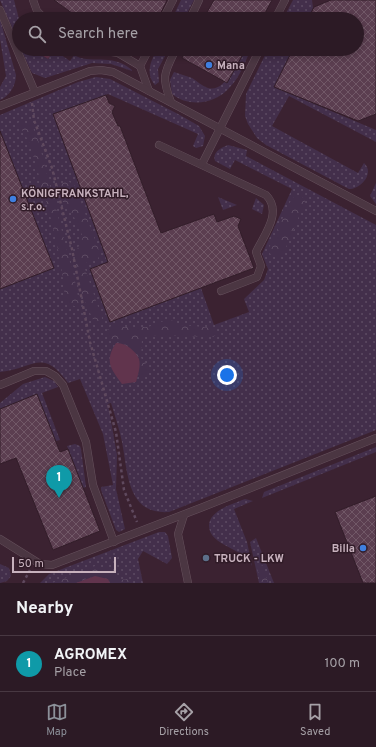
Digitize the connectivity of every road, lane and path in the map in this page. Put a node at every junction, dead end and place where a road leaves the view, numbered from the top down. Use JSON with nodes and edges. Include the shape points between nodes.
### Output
{"nodes":[{"id":1,"x":34,"y":0,"type":"edge"},
{"id":2,"x":173,"y":0,"type":"edge"},
{"id":3,"x":199,"y":0,"type":"edge"},
{"id":4,"x":285,"y":0,"type":"edge"},
{"id":5,"x":0,"y":10,"type":"edge"},
{"id":6,"x":38,"y":12,"type":"edge"},
{"id":7,"x":167,"y":12,"type":"edge"},
{"id":8,"x":193,"y":12,"type":"edge"},
{"id":9,"x":279,"y":12,"type":"edge"},
{"id":10,"x":12,"y":40,"type":"edge"},
{"id":11,"x":18,"y":56,"type":"edge"},
{"id":12,"x":123,"y":56,"type":"edge"},
{"id":13,"x":145,"y":56,"type":"edge"},
{"id":14,"x":173,"y":56,"type":"edge"},
{"id":15,"x":256,"y":56,"type":"edge"},
{"id":16,"x":140,"y":66,"type":"junction"},
{"id":17,"x":149,"y":91,"type":"junction"},
{"id":18,"x":33,"y":93,"type":"junction"},
{"id":19,"x":171,"y":102,"type":"junction"},
{"id":20,"x":0,"y":106,"type":"edge"},
{"id":21,"x":219,"y":128,"type":"junction"},
{"id":22,"x":159,"y":145,"type":"dead end"},
{"id":23,"x":202,"y":164,"type":"junction"},
{"id":24,"x":376,"y":212,"type":"edge"},
{"id":25,"x":221,"y":291,"type":"dead end"},
{"id":26,"x":0,"y":385,"type":"edge"},
{"id":27,"x":376,"y":438,"type":"edge"},
{"id":28,"x":184,"y":514,"type":"junction"},
{"id":29,"x":140,"y":532,"type":"junction"},
{"id":30,"x":0,"y":539,"type":"edge"},
{"id":31,"x":114,"y":542,"type":"junction"},
{"id":32,"x":40,"y":564,"type":"junction"},
{"id":33,"x":23,"y":583,"type":"edge"},
{"id":34,"x":188,"y":583,"type":"edge"}],
"edges":[{"from":1,"to":6,"type":"lane"},
{"from":2,"to":7,"type":"lane"},
{"from":3,"to":8,"type":"lane"},
{"from":4,"to":9,"type":"lane"},
{"from":5,"to":10,"type":"lane"},
{"from":11,"to":18,"type":"lane"},
{"from":12,"to":16,"type":"lane"},
{"from":13,"to":16,"type":"lane"},
{"from":14,"to":19,"type":"lane","via":[[164,79]]},
{"from":15,"to":21,"type":"lane"},
{"from":16,"to":17,"type":"lane"},
{"from":17,"to":18,"type":"lane","via":[[113,72],[101,70],[77,75]]},
{"from":17,"to":19,"type":"lane"},
{"from":18,"to":20,"type":"lane"},
{"from":18,"to":29,"type":"path","via":[[34,120],[52,168],[72,249],[90,342],[116,432],[124,490]]},
{"from":19,"to":21,"type":"lane"},
{"from":21,"to":23,"type":"lane"},
{"from":21,"to":24,"type":"lane"},
{"from":22,"to":23,"type":"lane"},
{"from":23,"to":25,"type":"lane","via":[[266,195],[274,207],[274,214],[256,252],[261,266],[257,277]]},
{"from":26,"to":31,"type":"lane","via":[[34,371],[46,370],[63,386],[86,442],[93,485]]},
{"from":27,"to":28,"type":"lane"},
{"from":28,"to":29,"type":"lane"},
{"from":28,"to":34,"type":"lane","via":[[178,534]]},
{"from":29,"to":31,"type":"lane"},
{"from":30,"to":32,"type":"lane"},
{"from":31,"to":32,"type":"lane","via":[[52,565]]},
{"from":32,"to":33,"type":"path","via":[[30,568]]}]}
